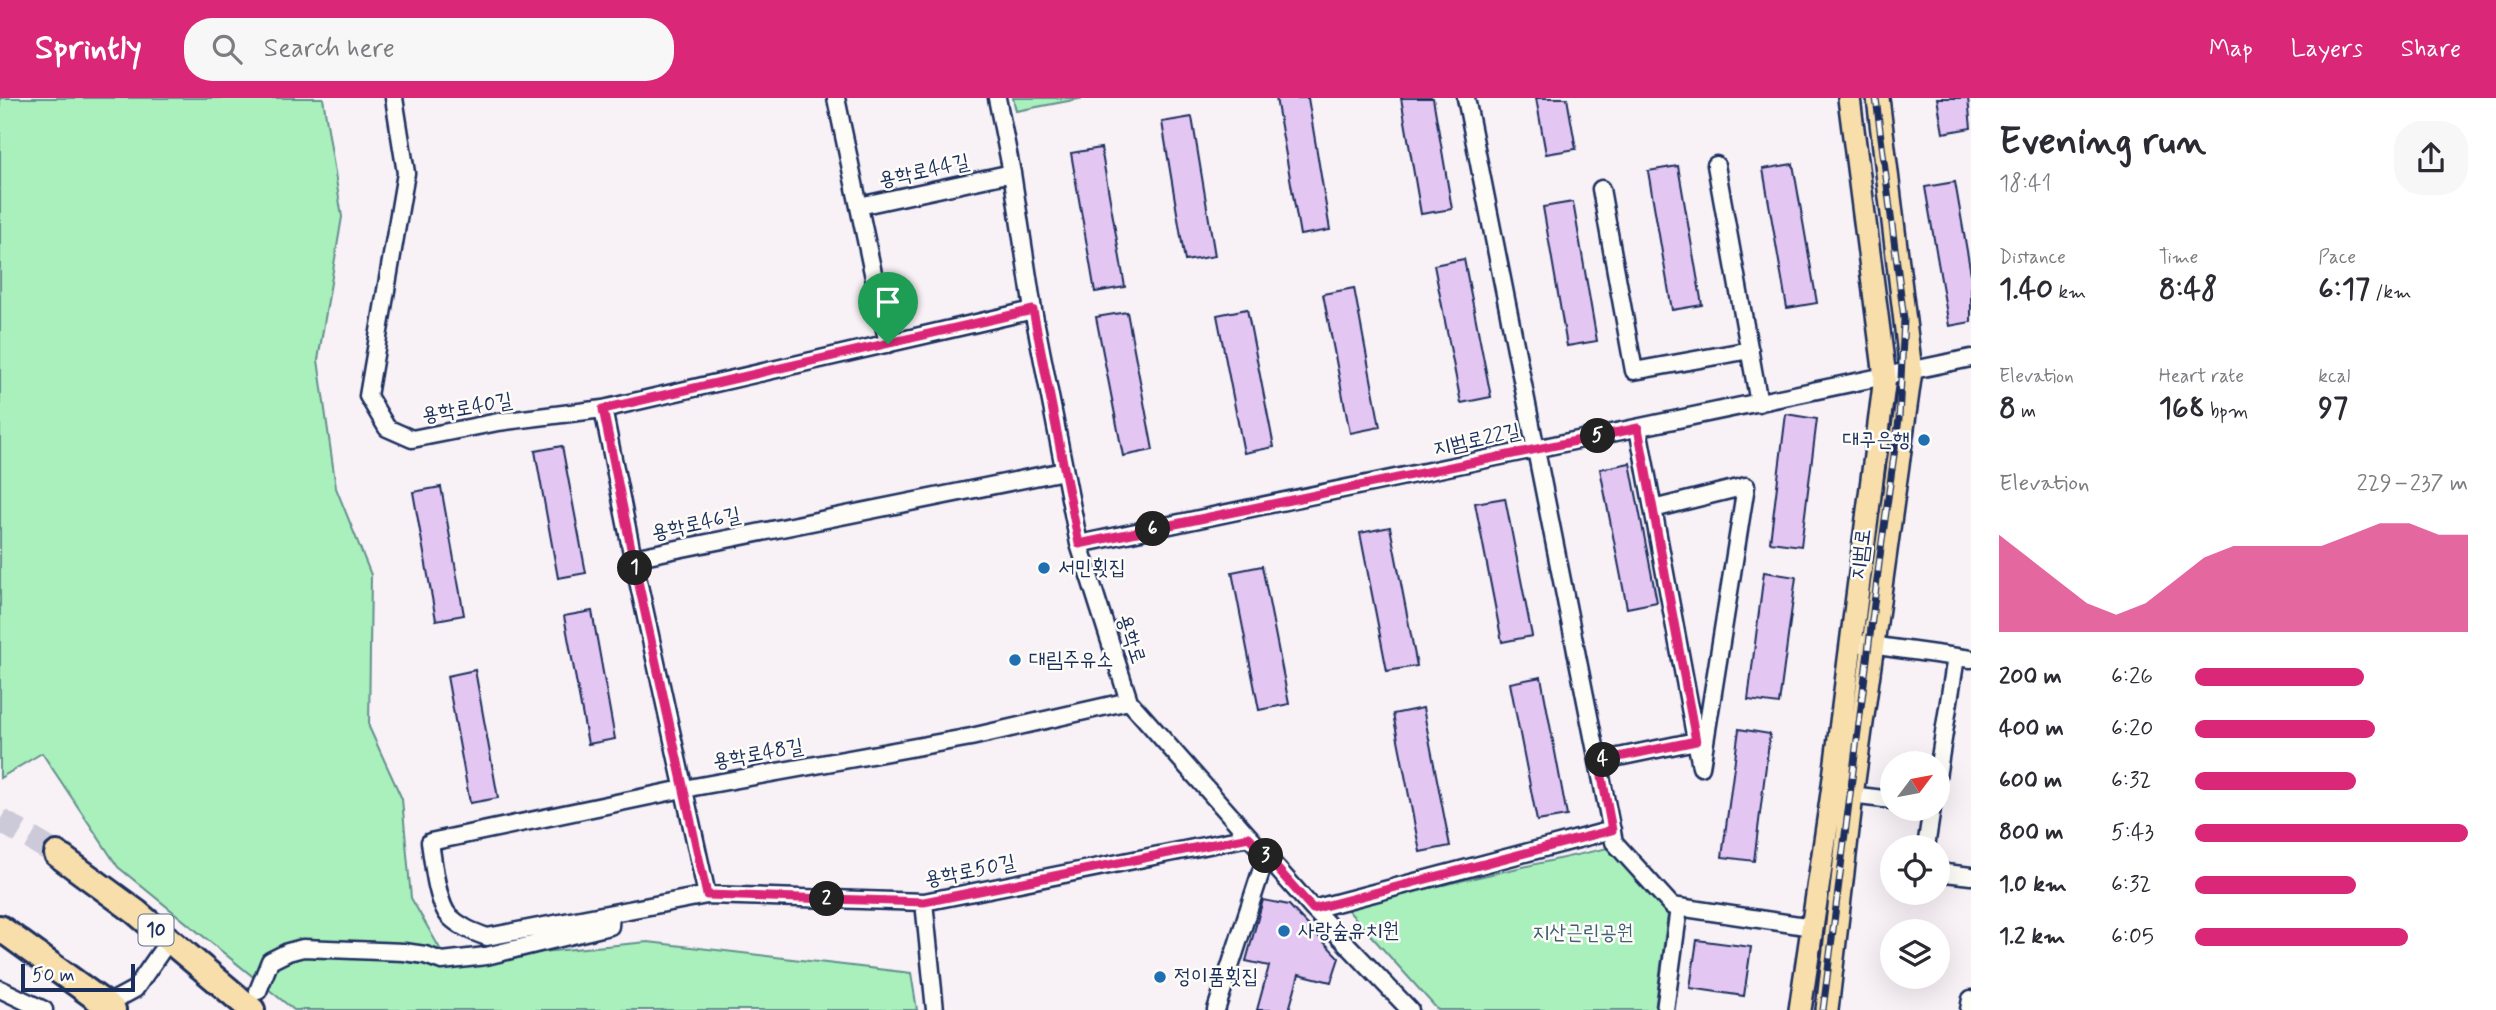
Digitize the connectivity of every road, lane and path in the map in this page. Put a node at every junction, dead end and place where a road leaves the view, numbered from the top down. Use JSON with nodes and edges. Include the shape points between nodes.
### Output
{"nodes":[{"id":1,"x":394,"y":98,"type":"edge"},
{"id":2,"x":836,"y":98,"type":"edge"},
{"id":3,"x":997,"y":98,"type":"edge"},
{"id":4,"x":1466,"y":98,"type":"edge"},
{"id":5,"x":1849,"y":98,"type":"edge"},
{"id":6,"x":1878,"y":98,"type":"edge"},
{"id":7,"x":1716,"y":165,"type":"dead end"},
{"id":8,"x":1012,"y":173,"type":"junction"},
{"id":9,"x":1601,"y":188,"type":"dead end"},
{"id":10,"x":859,"y":206,"type":"junction"},
{"id":11,"x":1033,"y":310,"type":"junction"},
{"id":12,"x":888,"y":344,"type":"junction"},
{"id":13,"x":1750,"y":349,"type":"junction"},
{"id":14,"x":1971,"y":358,"type":"edge"},
{"id":15,"x":1911,"y":371,"type":"junction"},
{"id":16,"x":1885,"y":377,"type":"junction"},
{"id":17,"x":1759,"y":402,"type":"junction"},
{"id":18,"x":603,"y":409,"type":"junction"},
{"id":19,"x":1638,"y":428,"type":"junction"},
{"id":20,"x":1538,"y":449,"type":"junction"},
{"id":21,"x":1065,"y":471,"type":"junction"},
{"id":22,"x":1653,"y":509,"type":"junction"},
{"id":23,"x":1079,"y":544,"type":"junction"},
{"id":24,"x":633,"y":558,"type":"junction"},
{"id":25,"x":1850,"y":642,"type":"junction"},
{"id":26,"x":1874,"y":645,"type":"junction"},
{"id":27,"x":1963,"y":658,"type":"edge"},
{"id":28,"x":1129,"y":701,"type":"junction"},
{"id":29,"x":1696,"y":741,"type":"junction"},
{"id":30,"x":1943,"y":751,"type":"edge"},
{"id":31,"x":1599,"y":761,"type":"junction"},
{"id":32,"x":683,"y":789,"type":"junction"},
{"id":33,"x":1842,"y":794,"type":"junction"},
{"id":34,"x":1880,"y":799,"type":"edge"},
{"id":35,"x":1612,"y":830,"type":"junction"},
{"id":36,"x":1249,"y":837,"type":"junction"},
{"id":37,"x":57,"y":854,"type":"tunnel mouth"},
{"id":38,"x":1266,"y":856,"type":"junction"},
{"id":39,"x":1950,"y":874,"type":"edge"},
{"id":40,"x":1971,"y":876,"type":"edge"},
{"id":41,"x":707,"y":895,"type":"junction"},
{"id":42,"x":924,"y":902,"type":"junction"},
{"id":43,"x":1679,"y":908,"type":"junction"},
{"id":44,"x":1313,"y":909,"type":"junction"},
{"id":45,"x":611,"y":914,"type":"junction"},
{"id":46,"x":1812,"y":927,"type":"junction"},
{"id":47,"x":0,"y":928,"type":"edge"},
{"id":48,"x":487,"y":937,"type":"joint"},
{"id":49,"x":169,"y":940,"type":"junction"},
{"id":50,"x":0,"y":989,"type":"edge"},
{"id":51,"x":89,"y":995,"type":"junction"},
{"id":52,"x":1971,"y":999,"type":"edge"},
{"id":53,"x":255,"y":1001,"type":"edge"},
{"id":54,"x":44,"y":1010,"type":"edge"},
{"id":55,"x":113,"y":1010,"type":"edge"},
{"id":56,"x":935,"y":1010,"type":"edge"},
{"id":57,"x":1216,"y":1010,"type":"edge"},
{"id":58,"x":1410,"y":1010,"type":"edge"},
{"id":59,"x":1665,"y":1010,"type":"edge"},
{"id":60,"x":1800,"y":1010,"type":"edge"},
{"id":61,"x":1827,"y":1010,"type":"edge"},
{"id":62,"x":1969,"y":1010,"type":"edge"}],
"edges":[{"from":1,"to":18,"type":"street","name":"용학로40길","via":[[406,173],[368,396],[387,428],[412,439]]},
{"from":2,"to":10,"type":"street"},
{"from":3,"to":8,"type":"street","name":"용학로"},
{"from":4,"to":20,"type":"street"},
{"from":5,"to":16,"type":"main road","name":"지범로"},
{"from":6,"to":15,"type":"main road"},
{"from":7,"to":13,"type":"street"},
{"from":8,"to":10,"type":"street","name":"용학로44길"},
{"from":8,"to":11,"type":"street","name":"용학로"},
{"from":9,"to":13,"type":"street","via":[[1634,371]]},
{"from":10,"to":12,"type":"street","name":"용학로44길"},
{"from":11,"to":12,"type":"street","name":"용학로40길"},
{"from":11,"to":21,"type":"street","name":"용학로"},
{"from":12,"to":18,"type":"street","name":"용학로40길"},
{"from":13,"to":17,"type":"street"},
{"from":14,"to":15,"type":"street","name":"지범로22길"},
{"from":15,"to":16,"type":"street","name":"지범로22길"},
{"from":15,"to":26,"type":"main road"},
{"from":16,"to":17,"type":"street","name":"지범로22길"},
{"from":16,"to":25,"type":"main road","name":"지범로"},
{"from":17,"to":19,"type":"street","name":"지범로22길"},
{"from":18,"to":24,"type":"street"},
{"from":19,"to":20,"type":"street","name":"지범로22길"},
{"from":19,"to":22,"type":"street"},
{"from":20,"to":23,"type":"street","name":"지범로22길"},
{"from":20,"to":31,"type":"street"},
{"from":21,"to":23,"type":"street","name":"용학로"},
{"from":21,"to":24,"type":"street","name":"용학로46길"},
{"from":22,"to":29,"type":"street"},
{"from":22,"to":29,"type":"street","via":[[1746,486],[1701,766]]},
{"from":23,"to":28,"type":"street","name":"용학로"},
{"from":24,"to":32,"type":"street","name":"용학로46길"},
{"from":25,"to":26,"type":"street"},
{"from":25,"to":33,"type":"main road","name":"지범로"},
{"from":26,"to":27,"type":"street"},
{"from":26,"to":33,"type":"main road"},
{"from":27,"to":30,"type":"street"},
{"from":28,"to":32,"type":"street","name":"용학로48길","via":[[971,737]]},
{"from":28,"to":36,"type":"street","name":"용학로"},
{"from":29,"to":31,"type":"street"},
{"from":31,"to":35,"type":"street"},
{"from":32,"to":41,"type":"street","name":"용학로46길"},
{"from":32,"to":48,"type":"street","name":"용학로48길","via":[[430,842],[447,914]]},
{"from":33,"to":34,"type":"street"},
{"from":33,"to":46,"type":"main road","name":"지범로"},
{"from":33,"to":61,"type":"main road"},
{"from":35,"to":43,"type":"street","via":[[1614,842],[1672,906]]},
{"from":35,"to":44,"type":"street"},
{"from":36,"to":38,"type":"street","name":"용학로"},
{"from":36,"to":42,"type":"street","name":"용학로50길"},
{"from":37,"to":49,"type":"highway","number":"10"},
{"from":38,"to":44,"type":"street","name":"용학로"},
{"from":38,"to":57,"type":"street"},
{"from":39,"to":40,"type":"street"},
{"from":41,"to":42,"type":"street","name":"용학로50길"},
{"from":41,"to":45,"type":"street","name":"용학로50길"},
{"from":42,"to":56,"type":"street"},
{"from":43,"to":46,"type":"street"},
{"from":43,"to":59,"type":"street"},
{"from":44,"to":58,"type":"street","name":"용학로"},
{"from":45,"to":48,"type":"street","name":"용학로50길"},
{"from":45,"to":53,"type":"street","via":[[610,926],[486,956],[442,961],[404,952],[303,948],[270,961]]},
{"from":46,"to":60,"type":"main road","name":"지범로"},
{"from":47,"to":51,"type":"highway"},
{"from":49,"to":51,"type":"street","via":[[135,989],[111,1002]]},
{"from":49,"to":53,"type":"highway","number":"10"},
{"from":50,"to":54,"type":"street"},
{"from":51,"to":55,"type":"highway"},
{"from":52,"to":62,"type":"street"}]}
